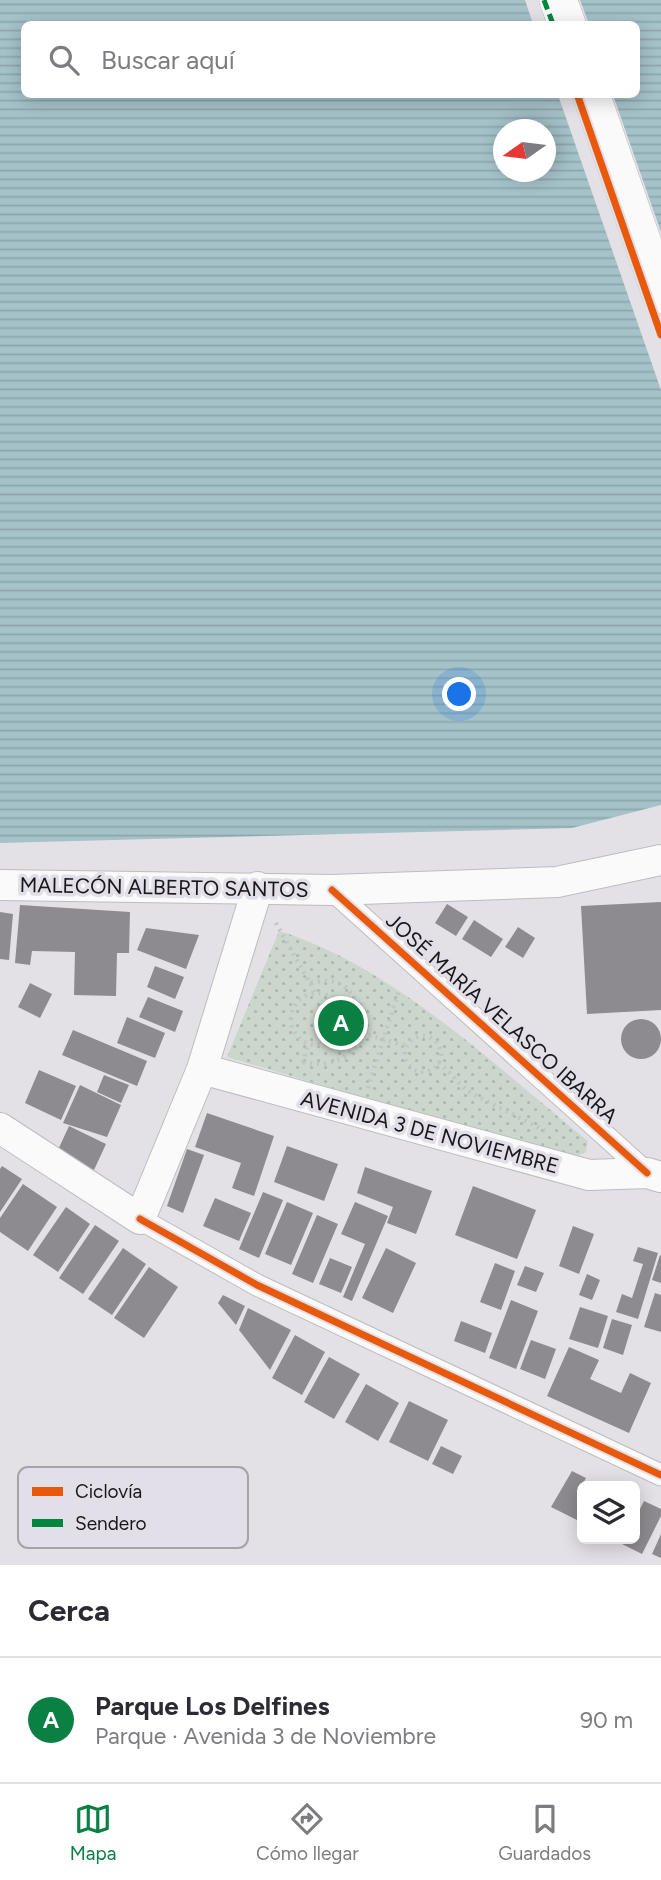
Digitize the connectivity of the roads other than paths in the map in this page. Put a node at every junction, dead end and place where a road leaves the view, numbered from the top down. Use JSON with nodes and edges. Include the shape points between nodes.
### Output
{"nodes":[{"id":1,"x":558,"y":0,"type":"edge"},
{"id":2,"x":566,"y":21,"type":"edge"},
{"id":3,"x":592,"y":98,"type":"edge"},
{"id":4,"x":661,"y":295,"type":"edge"},
{"id":5,"x":661,"y":860,"type":"edge"},
{"id":6,"x":0,"y":885,"type":"edge"},
{"id":7,"x":258,"y":887,"type":"junction"},
{"id":8,"x":332,"y":890,"type":"junction"},
{"id":9,"x":202,"y":1069,"type":"junction"},
{"id":10,"x":0,"y":1128,"type":"edge"},
{"id":11,"x":654,"y":1175,"type":"edge"},
{"id":12,"x":140,"y":1219,"type":"junction"},
{"id":13,"x":661,"y":1475,"type":"edge"}],
"edges":[{"from":1,"to":2,"type":"highway"},
{"from":3,"to":4,"type":"highway"},
{"from":5,"to":8,"type":"main road","name":"MALECÓN ALBERTO SANTOS","via":[[557,882]]},
{"from":6,"to":7,"type":"main road","name":"MALECÓN ALBERTO SANTOS"},
{"from":7,"to":8,"type":"main road","name":"MALECÓN ALBERTO SANTOS"},
{"from":7,"to":9,"type":"main road"},
{"from":8,"to":11,"type":"street","name":"JOSÉ MARÍA VELASCO IBARRA"},
{"from":9,"to":11,"type":"main road","name":"AVENIDA 3 DE NOVIEMBRE","via":[[589,1175]]},
{"from":9,"to":12,"type":"main road"},
{"from":10,"to":12,"type":"main road"},
{"from":12,"to":13,"type":"street","via":[[257,1284]]}]}
